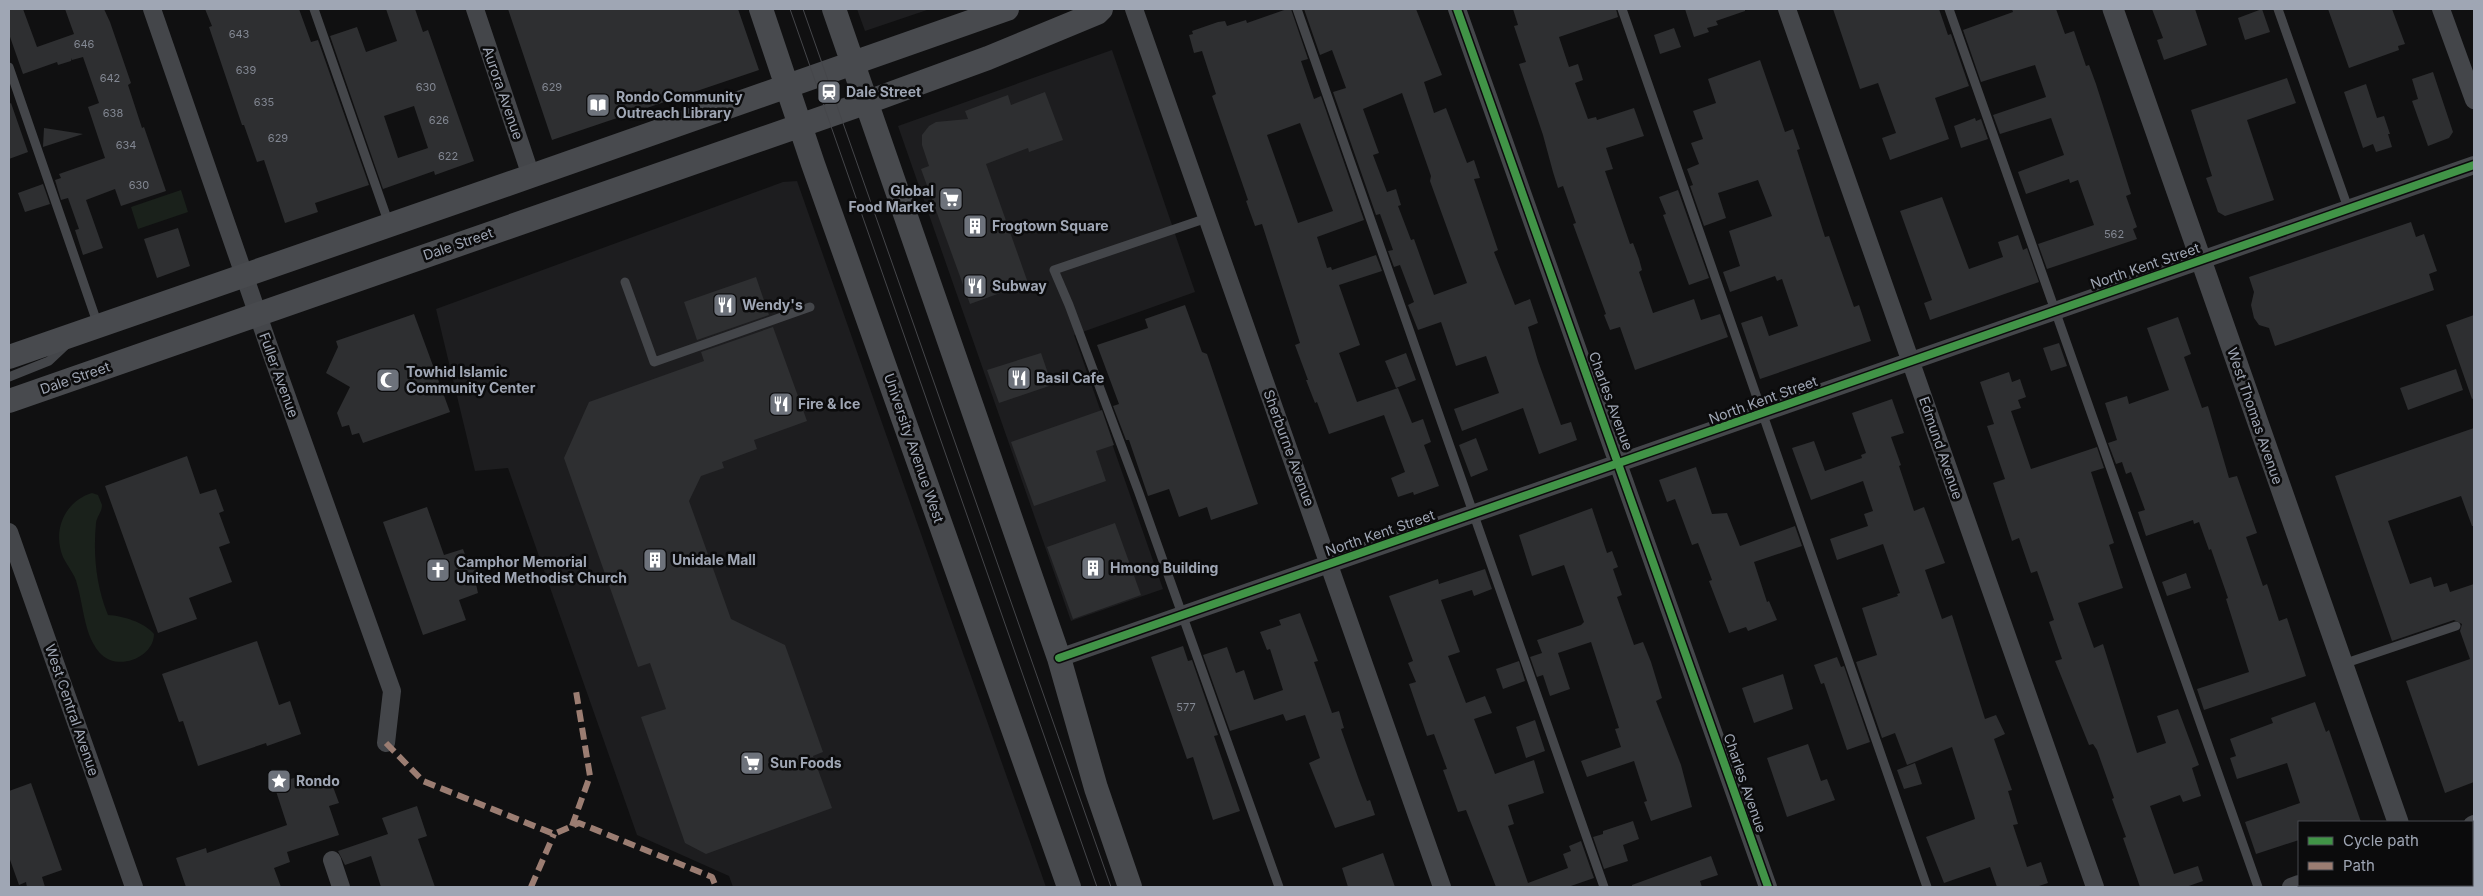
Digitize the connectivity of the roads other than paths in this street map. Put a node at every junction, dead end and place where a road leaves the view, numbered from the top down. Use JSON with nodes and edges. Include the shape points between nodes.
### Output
{"nodes":[{"id":1,"x":152,"y":9,"type":"edge"},
{"id":2,"x":314,"y":9,"type":"edge"},
{"id":3,"x":475,"y":9,"type":"edge"},
{"id":4,"x":761,"y":9,"type":"edge"},
{"id":5,"x":834,"y":9,"type":"edge"},
{"id":6,"x":1101,"y":9,"type":"edge"},
{"id":7,"x":1134,"y":9,"type":"edge"},
{"id":8,"x":1297,"y":9,"type":"edge"},
{"id":9,"x":1457,"y":9,"type":"edge"},
{"id":10,"x":1622,"y":9,"type":"edge"},
{"id":11,"x":1787,"y":9,"type":"edge"},
{"id":12,"x":1949,"y":9,"type":"edge"},
{"id":13,"x":2113,"y":9,"type":"edge"},
{"id":14,"x":2278,"y":9,"type":"edge"},
{"id":15,"x":2441,"y":9,"type":"edge"},
{"id":16,"x":994,"y":11,"type":"edge"},
{"id":17,"x":853,"y":64,"type":"junction"},
{"id":18,"x":9,"y":67,"type":"edge"},
{"id":19,"x":787,"y":86,"type":"junction"},
{"id":20,"x":2474,"y":100,"type":"edge"},
{"id":21,"x":865,"y":103,"type":"junction"},
{"id":22,"x":800,"y":124,"type":"junction"},
{"id":23,"x":2474,"y":165,"type":"edge"},
{"id":24,"x":531,"y":176,"type":"junction"},
{"id":25,"x":2348,"y":208,"type":"junction"},
{"id":26,"x":1207,"y":218,"type":"junction"},
{"id":27,"x":389,"y":224,"type":"junction"},
{"id":28,"x":2201,"y":260,"type":"junction"},
{"id":29,"x":244,"y":275,"type":"junction"},
{"id":30,"x":625,"y":282,"type":"dead end"},
{"id":31,"x":810,"y":307,"type":"dead end"},
{"id":32,"x":2056,"y":311,"type":"junction"},
{"id":33,"x":258,"y":314,"type":"junction"},
{"id":34,"x":89,"y":329,"type":"junction"},
{"id":35,"x":9,"y":356,"type":"edge"},
{"id":36,"x":1911,"y":360,"type":"junction"},
{"id":37,"x":9,"y":377,"type":"edge"},
{"id":38,"x":9,"y":401,"type":"edge"},
{"id":39,"x":1764,"y":413,"type":"junction"},
{"id":40,"x":1620,"y":463,"type":"junction"},
{"id":41,"x":1473,"y":513,"type":"junction"},
{"id":42,"x":9,"y":532,"type":"edge"},
{"id":43,"x":1330,"y":564,"type":"junction"},
{"id":44,"x":1182,"y":615,"type":"junction"},
{"id":45,"x":2456,"y":626,"type":"dead end"},
{"id":46,"x":1059,"y":658,"type":"junction"},
{"id":47,"x":2342,"y":664,"type":"junction"},
{"id":48,"x":386,"y":743,"type":"dead end"},
{"id":49,"x":2398,"y":821,"type":"edge"},
{"id":50,"x":332,"y":860,"type":"dead end"},
{"id":51,"x":134,"y":887,"type":"edge"},
{"id":52,"x":341,"y":887,"type":"edge"},
{"id":53,"x":1069,"y":887,"type":"edge"},
{"id":54,"x":1130,"y":887,"type":"edge"},
{"id":55,"x":1279,"y":887,"type":"edge"},
{"id":56,"x":1442,"y":887,"type":"edge"},
{"id":57,"x":1604,"y":887,"type":"edge"},
{"id":58,"x":1768,"y":887,"type":"edge"},
{"id":59,"x":1927,"y":887,"type":"edge"},
{"id":60,"x":2095,"y":887,"type":"edge"},
{"id":61,"x":2258,"y":887,"type":"edge"}],
"edges":[{"from":1,"to":29,"type":"street","name":"Fuller Avenue"},
{"from":2,"to":27,"type":"lane"},
{"from":3,"to":24,"type":"street","name":"Aurora Avenue"},
{"from":4,"to":19,"type":"main road","name":"University Avenue West"},
{"from":5,"to":17,"type":"main road"},
{"from":6,"to":21,"type":"main road","name":"Dale Street","via":[[1097,14],[1061,30]]},
{"from":7,"to":26,"type":"street","name":"Sherburne Avenue"},
{"from":8,"to":41,"type":"lane"},
{"from":9,"to":40,"type":"street","name":"Charles Avenue"},
{"from":10,"to":39,"type":"lane"},
{"from":11,"to":36,"type":"street","name":"Edmund Avenue"},
{"from":12,"to":32,"type":"lane"},
{"from":13,"to":28,"type":"street","name":"West Thomas Avenue"},
{"from":14,"to":25,"type":"lane"},
{"from":15,"to":20,"type":"street"},
{"from":16,"to":17,"type":"main road"},
{"from":17,"to":19,"type":"main road"},
{"from":17,"to":21,"type":"main road"},
{"from":18,"to":34,"type":"lane"},
{"from":19,"to":22,"type":"main road","name":"University Avenue West"},
{"from":19,"to":24,"type":"main road"},
{"from":21,"to":22,"type":"main road","name":"Dale Street"},
{"from":21,"to":46,"type":"main road"},
{"from":22,"to":33,"type":"main road","name":"Dale Street"},
{"from":22,"to":53,"type":"main road","name":"University Avenue West"},
{"from":23,"to":25,"type":"street","name":"North Kent Street"},
{"from":24,"to":27,"type":"main road"},
{"from":25,"to":28,"type":"street","name":"North Kent Street"},
{"from":26,"to":43,"type":"street","name":"Sherburne Avenue"},
{"from":26,"to":44,"type":"lane","via":[[1054,270]]},
{"from":27,"to":29,"type":"main road"},
{"from":28,"to":32,"type":"street","name":"North Kent Street"},
{"from":28,"to":47,"type":"street","name":"West Thomas Avenue"},
{"from":29,"to":33,"type":"street","name":"Fuller Avenue"},
{"from":29,"to":34,"type":"main road"},
{"from":30,"to":31,"type":"lane","via":[[654,362]]},
{"from":32,"to":36,"type":"street","name":"North Kent Street"},
{"from":32,"to":61,"type":"lane"},
{"from":33,"to":38,"type":"main road","name":"Dale Street"},
{"from":33,"to":48,"type":"street","name":"Fuller Avenue","via":[[392,691]]},
{"from":34,"to":35,"type":"main road"},
{"from":34,"to":37,"type":"lane","via":[[49,361]]},
{"from":36,"to":39,"type":"street","name":"North Kent Street"},
{"from":36,"to":60,"type":"street","name":"Edmund Avenue"},
{"from":39,"to":40,"type":"street","name":"North Kent Street"},
{"from":39,"to":59,"type":"lane"},
{"from":40,"to":41,"type":"street","name":"North Kent Street"},
{"from":40,"to":58,"type":"street","name":"Charles Avenue"},
{"from":41,"to":43,"type":"street","name":"North Kent Street"},
{"from":41,"to":57,"type":"lane"},
{"from":42,"to":51,"type":"street","name":"West Central Avenue"},
{"from":43,"to":44,"type":"street","name":"North Kent Street"},
{"from":43,"to":56,"type":"street","name":"Sherburne Avenue"},
{"from":44,"to":46,"type":"street","name":"North Kent Street"},
{"from":44,"to":55,"type":"lane"},
{"from":45,"to":47,"type":"lane"},
{"from":46,"to":54,"type":"main road","via":[[1096,788]]},
{"from":47,"to":49,"type":"street","name":"West Thomas Avenue"},
{"from":50,"to":52,"type":"street"}]}
